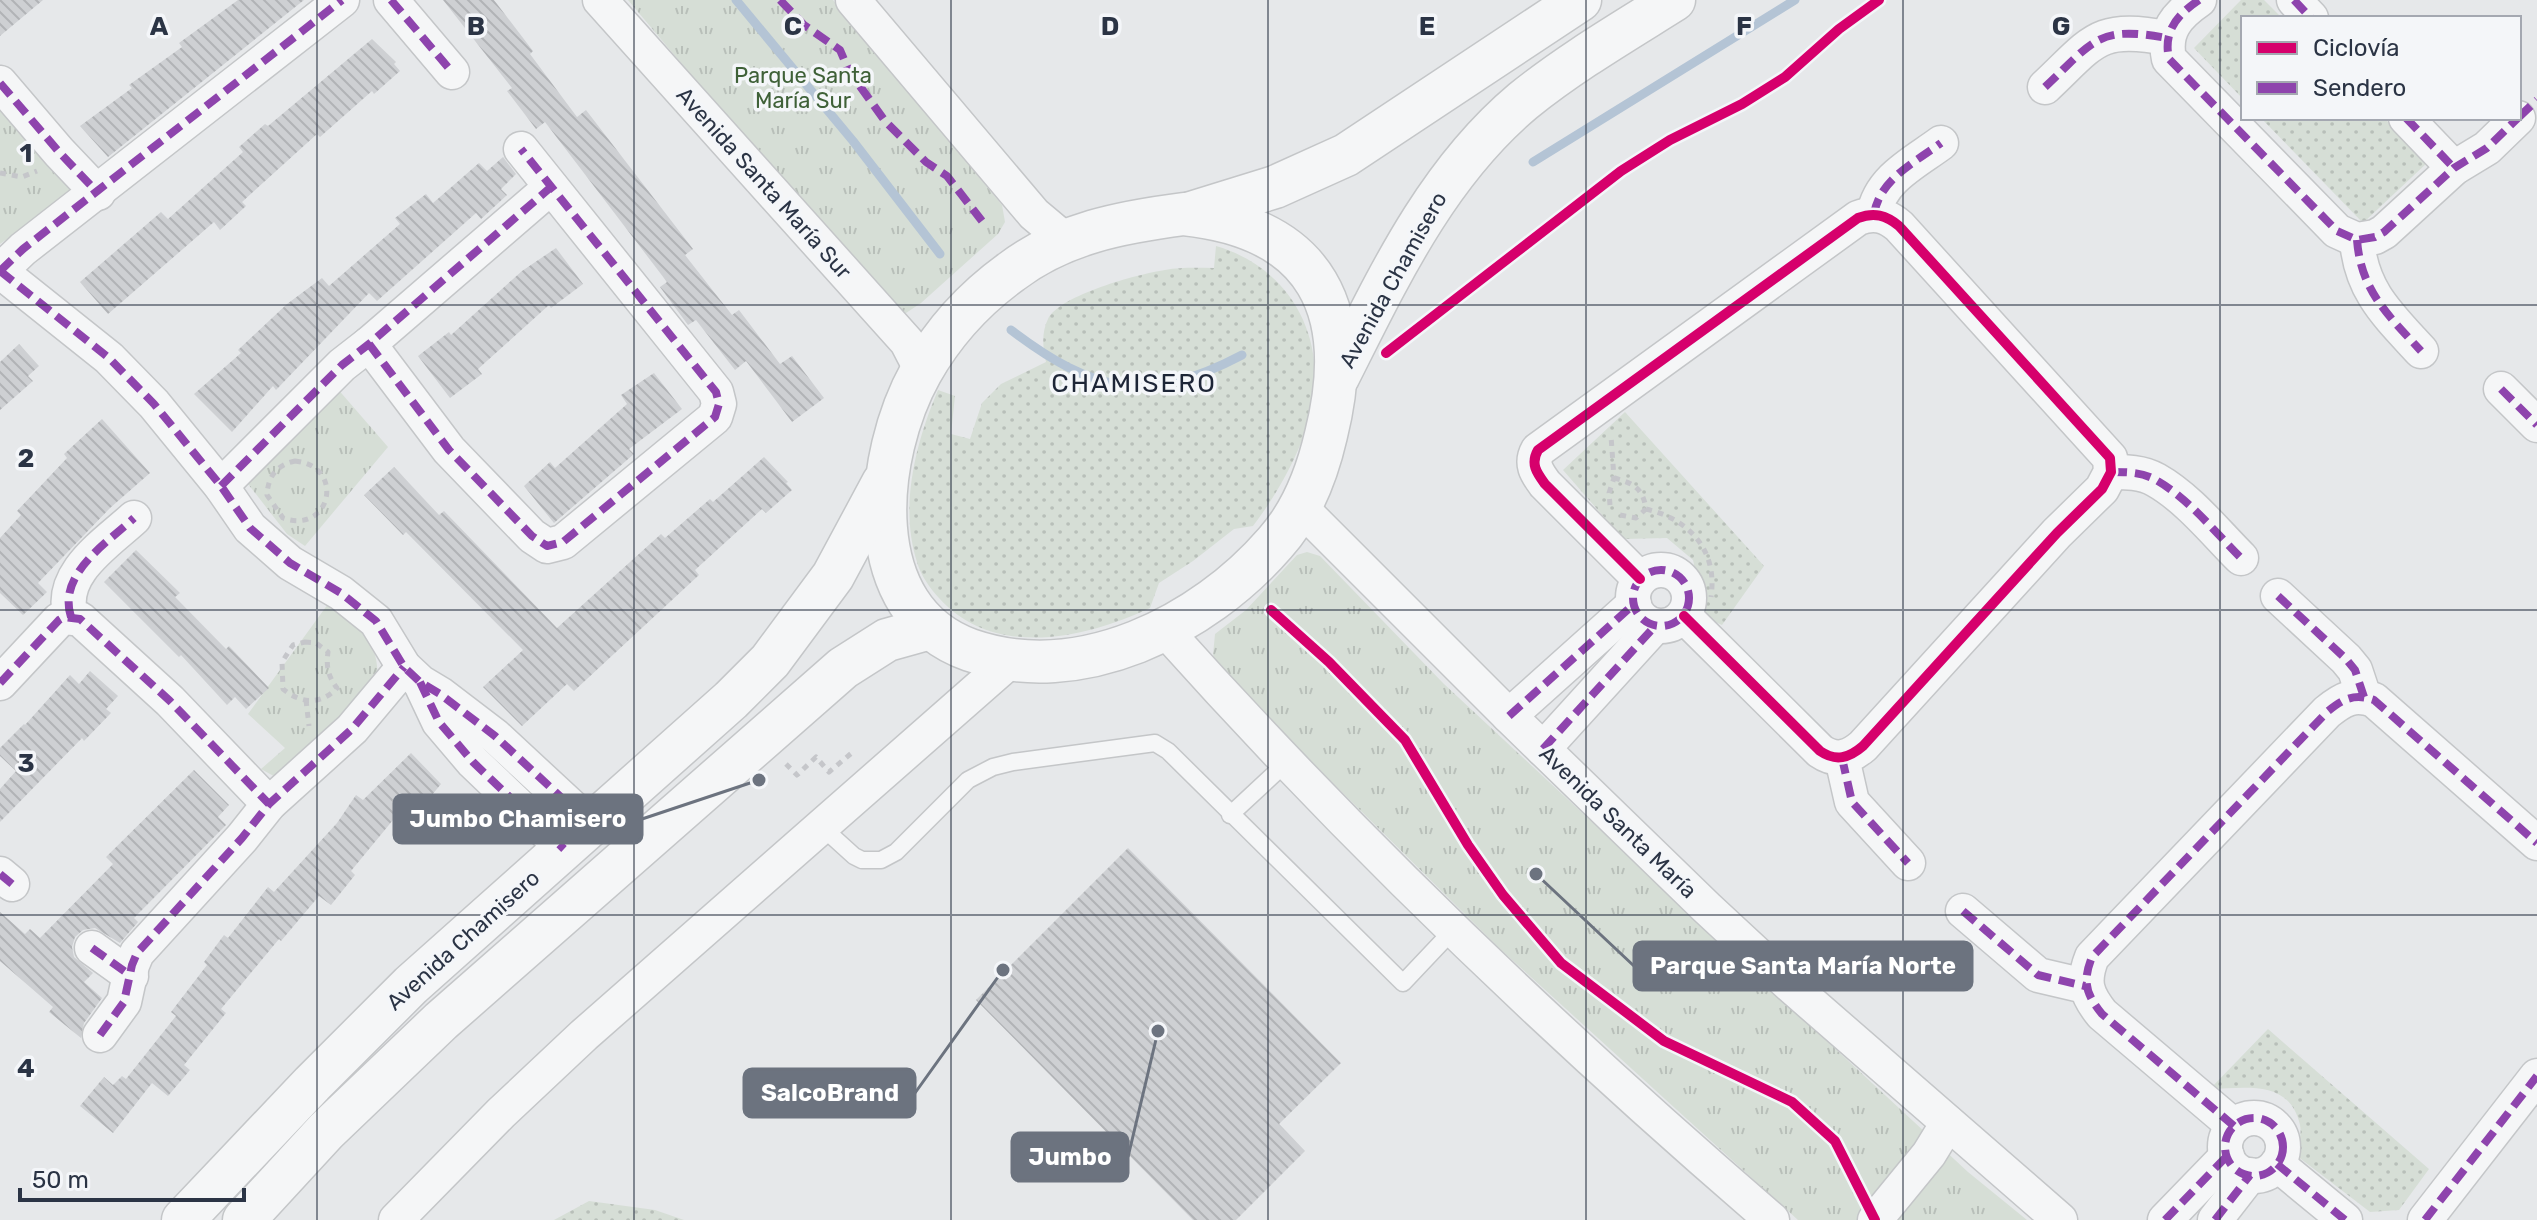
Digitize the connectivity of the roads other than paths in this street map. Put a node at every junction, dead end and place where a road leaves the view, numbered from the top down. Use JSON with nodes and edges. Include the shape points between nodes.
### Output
{"nodes":[{"id":1,"x":342,"y":0,"type":"edge"},
{"id":2,"x":391,"y":0,"type":"edge"},
{"id":3,"x":600,"y":0,"type":"edge"},
{"id":4,"x":853,"y":0,"type":"edge"},
{"id":5,"x":1580,"y":0,"type":"edge"},
{"id":6,"x":1674,"y":0,"type":"edge"},
{"id":7,"x":2199,"y":0,"type":"edge"},
{"id":8,"x":2294,"y":0,"type":"edge"},
{"id":9,"x":2309,"y":16,"type":"edge"},
{"id":10,"x":2167,"y":38,"type":"junction"},
{"id":11,"x":452,"y":72,"type":"dead end"},
{"id":12,"x":0,"y":83,"type":"edge"},
{"id":13,"x":2045,"y":87,"type":"dead end"},
{"id":14,"x":2537,"y":100,"type":"edge"},
{"id":15,"x":2521,"y":116,"type":"edge"},
{"id":16,"x":2408,"y":120,"type":"edge"},
{"id":17,"x":2517,"y":120,"type":"edge"},
{"id":18,"x":1941,"y":143,"type":"dead end"},
{"id":19,"x":521,"y":149,"type":"dead end"},
{"id":20,"x":2454,"y":168,"type":"junction"},
{"id":21,"x":551,"y":187,"type":"junction"},
{"id":22,"x":98,"y":193,"type":"junction"},
{"id":23,"x":1184,"y":214,"type":"junction"},
{"id":24,"x":1874,"y":214,"type":"junction"},
{"id":25,"x":1065,"y":240,"type":"junction"},
{"id":26,"x":2357,"y":240,"type":"junction"},
{"id":27,"x":0,"y":271,"type":"edge"},
{"id":28,"x":369,"y":344,"type":"junction"},
{"id":29,"x":2421,"y":351,"type":"dead end"},
{"id":30,"x":922,"y":371,"type":"junction"},
{"id":31,"x":1336,"y":382,"type":"junction"},
{"id":32,"x":2501,"y":389,"type":"dead end"},
{"id":33,"x":2537,"y":425,"type":"edge"},
{"id":34,"x":2111,"y":472,"type":"junction"},
{"id":35,"x":888,"y":475,"type":"junction"},
{"id":36,"x":221,"y":486,"type":"junction"},
{"id":37,"x":1300,"y":507,"type":"junction"},
{"id":38,"x":134,"y":518,"type":"dead end"},
{"id":39,"x":2241,"y":558,"type":"dead end"},
{"id":40,"x":2278,"y":596,"type":"dead end"},
{"id":41,"x":1663,"y":613,"type":"junction"},
{"id":42,"x":71,"y":617,"type":"junction"},
{"id":43,"x":930,"y":628,"type":"junction"},
{"id":44,"x":1165,"y":630,"type":"junction"},
{"id":45,"x":1011,"y":660,"type":"junction"},
{"id":46,"x":412,"y":674,"type":"junction"},
{"id":47,"x":0,"y":683,"type":"edge"},
{"id":48,"x":2364,"y":697,"type":"junction"},
{"id":49,"x":1509,"y":716,"type":"junction"},
{"id":50,"x":1543,"y":749,"type":"junction"},
{"id":51,"x":1842,"y":758,"type":"junction"},
{"id":52,"x":1286,"y":763,"type":"junction"},
{"id":53,"x":269,"y":804,"type":"junction"},
{"id":54,"x":1230,"y":815,"type":"junction"},
{"id":55,"x":822,"y":827,"type":"junction"},
{"id":56,"x":577,"y":837,"type":"junction"},
{"id":57,"x":2537,"y":843,"type":"edge"},
{"id":58,"x":1908,"y":863,"type":"dead end"},
{"id":59,"x":1963,"y":911,"type":"dead end"},
{"id":60,"x":1455,"y":928,"type":"junction"},
{"id":61,"x":92,"y":948,"type":"dead end"},
{"id":62,"x":131,"y":976,"type":"junction"},
{"id":63,"x":2085,"y":986,"type":"junction"},
{"id":64,"x":100,"y":1035,"type":"dead end"},
{"id":65,"x":2537,"y":1076,"type":"edge"},
{"id":66,"x":1948,"y":1123,"type":"junction"},
{"id":67,"x":2247,"y":1155,"type":"junction"},
{"id":68,"x":183,"y":1220,"type":"edge"},
{"id":69,"x":244,"y":1220,"type":"edge"},
{"id":70,"x":396,"y":1220,"type":"edge"},
{"id":71,"x":1772,"y":1220,"type":"edge"},
{"id":72,"x":1875,"y":1220,"type":"edge"},
{"id":73,"x":2060,"y":1220,"type":"edge"},
{"id":74,"x":2165,"y":1220,"type":"edge"},
{"id":75,"x":2215,"y":1220,"type":"edge"},
{"id":76,"x":2345,"y":1220,"type":"edge"},
{"id":77,"x":2425,"y":1220,"type":"edge"}],
"edges":[{"from":1,"to":22,"type":"street"},
{"from":2,"to":11,"type":"street"},
{"from":3,"to":30,"type":"street","name":"Avenida Santa María Sur","via":[[907,342]]},
{"from":4,"to":25,"type":"street","via":[[1034,214]]},
{"from":5,"to":23,"type":"street","via":[[1346,155],[1275,187]]},
{"from":6,"to":31,"type":"street","name":"Avenida Chamisero","via":[[1532,95],[1466,159],[1410,239]]},
{"from":7,"to":10,"type":"street","via":[[2176,18]]},
{"from":8,"to":9,"type":"street"},
{"from":10,"to":13,"type":"street","via":[[2124,32],[2101,38]]},
{"from":10,"to":26,"type":"street","via":[[2174,66],[2337,231]]},
{"from":12,"to":22,"type":"street"},
{"from":14,"to":15,"type":"street"},
{"from":16,"to":20,"type":"street"},
{"from":17,"to":20,"type":"street","via":[[2487,148]]},
{"from":18,"to":24,"type":"street","via":[[1889,182]]},
{"from":19,"to":21,"type":"street"},
{"from":20,"to":26,"type":"street","via":[[2384,232]]},
{"from":21,"to":28,"type":"street"},
{"from":21,"to":28,"type":"street","via":[[716,392],[715,417],[563,542],[547,546],[449,450]]},
{"from":22,"to":27,"type":"street"},
{"from":23,"to":25,"type":"street"},
{"from":23,"to":31,"type":"street","via":[[1249,229],[1308,268],[1331,310]]},
{"from":24,"to":34,"type":"street","via":[[1899,226],[2105,450]]},
{"from":24,"to":41,"type":"street","via":[[1858,218],[1543,444],[1534,457],[1545,484]]},
{"from":25,"to":30,"type":"street","via":[[1013,270],[977,301],[949,330]]},
{"from":26,"to":29,"type":"street","via":[[2370,290]]},
{"from":27,"to":36,"type":"street","via":[[109,358]]},
{"from":28,"to":36,"type":"street"},
{"from":30,"to":35,"type":"street","via":[[904,408]]},
{"from":31,"to":37,"type":"street","via":[[1322,453]]},
{"from":32,"to":33,"type":"street"},
{"from":34,"to":39,"type":"street","via":[[2155,480]]},
{"from":34,"to":51,"type":"street","via":[[2102,489],[1863,746]]},
{"from":35,"to":43,"type":"street","via":[[886,536],[891,559],[905,595]]},
{"from":35,"to":56,"type":"street","name":"Avenida Chamisero","via":[[833,576],[770,661]]},
{"from":36,"to":46,"type":"street","via":[[250,528],[290,563],[376,621]]},
{"from":37,"to":44,"type":"street","via":[[1249,569]]},
{"from":37,"to":49,"type":"street","name":"Avenida Santa María"},
{"from":38,"to":42,"type":"street","via":[[77,573],[69,594]]},
{"from":40,"to":48,"type":"street","via":[[2346,659]]},
{"from":41,"to":49,"type":"street"},
{"from":41,"to":50,"type":"street"},
{"from":41,"to":51,"type":"street","via":[[1826,756]]},
{"from":42,"to":47,"type":"street","via":[[51,627]]},
{"from":42,"to":53,"type":"street","via":[[89,625],[170,701]]},
{"from":43,"to":45,"type":"street","via":[[964,647]]},
{"from":43,"to":69,"type":"street","name":"Avenida Chamisero","via":[[887,640],[843,668],[441,1021],[326,1131]]},
{"from":44,"to":45,"type":"street","via":[[1099,654]]},
{"from":44,"to":52,"type":"street"},
{"from":45,"to":55,"type":"street"},
{"from":46,"to":53,"type":"street"},
{"from":46,"to":56,"type":"street","via":[[495,736]]},
{"from":48,"to":57,"type":"street","via":[[2384,708]]},
{"from":48,"to":63,"type":"street","via":[[2346,698],[2327,712],[2092,957]]},
{"from":49,"to":50,"type":"street","name":"Avenida Santa María"},
{"from":50,"to":66,"type":"street","name":"Avenida Santa María","via":[[1790,985]]},
{"from":51,"to":58,"type":"street","via":[[1852,802]]},
{"from":52,"to":54,"type":"lane"},
{"from":52,"to":60,"type":"street"},
{"from":53,"to":62,"type":"street","via":[[137,953]]},
{"from":54,"to":55,"type":"lane","via":[[1155,743],[1013,762],[980,773],[881,860],[854,856]]},
{"from":54,"to":60,"type":"lane","via":[[1403,983]]},
{"from":55,"to":70,"type":"street","via":[[584,1035]]},
{"from":56,"to":68,"type":"street","name":"Avenida Chamisero","via":[[411,985]]},
{"from":59,"to":63,"type":"street","via":[[2038,975]]},
{"from":60,"to":71,"type":"street"},
{"from":61,"to":62,"type":"street"},
{"from":62,"to":64,"type":"street","via":[[124,1002]]},
{"from":63,"to":67,"type":"street","via":[[2102,1014]]},
{"from":65,"to":77,"type":"street"},
{"from":66,"to":72,"type":"street"},
{"from":66,"to":73,"type":"street","name":"Avenida Santa María"},
{"from":67,"to":74,"type":"street"},
{"from":67,"to":75,"type":"street"},
{"from":67,"to":76,"type":"street"}]}
